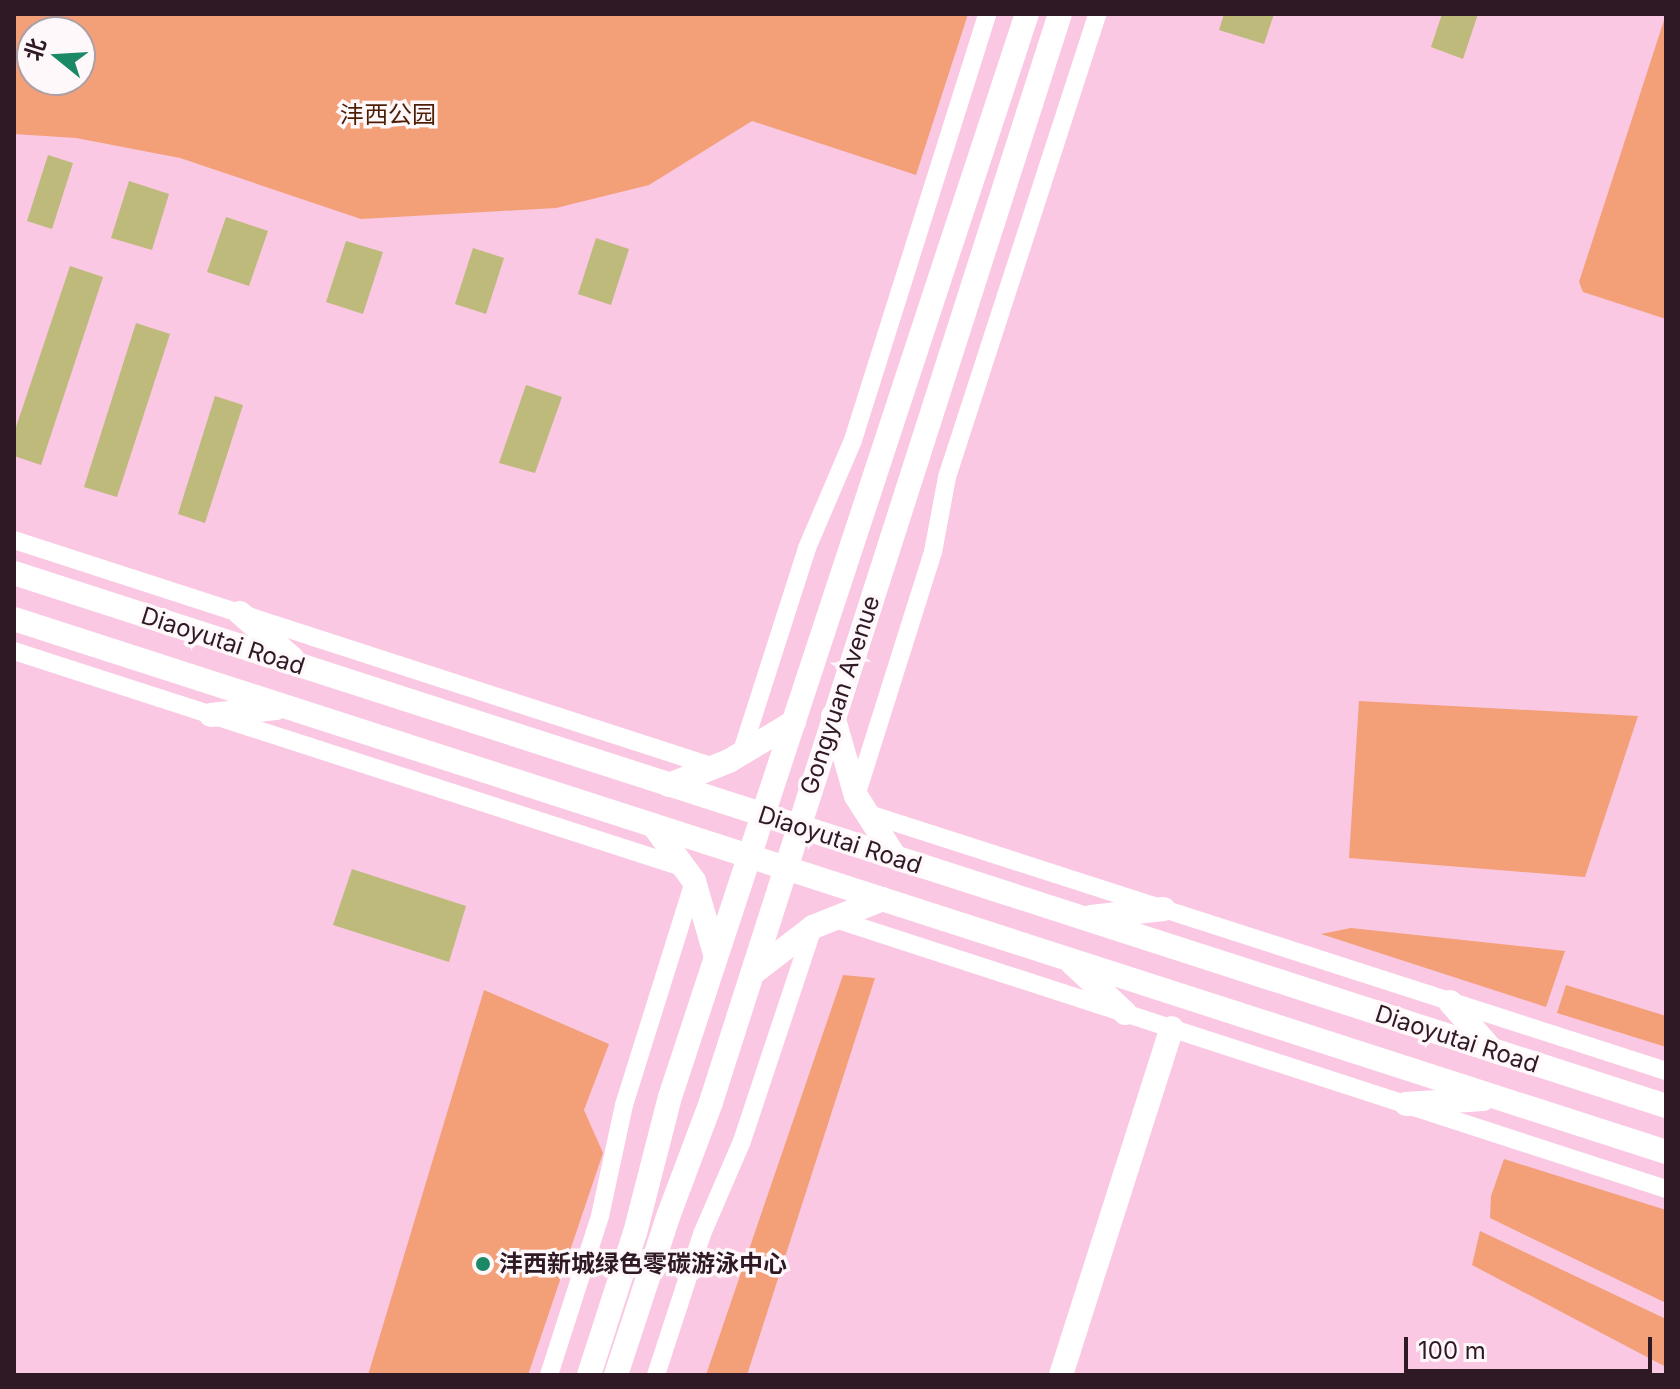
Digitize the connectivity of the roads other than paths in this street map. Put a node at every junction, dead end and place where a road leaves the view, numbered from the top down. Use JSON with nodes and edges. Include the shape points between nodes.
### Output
{"nodes":[{"id":1,"x":987,"y":14,"type":"edge"},
{"id":2,"x":1027,"y":14,"type":"edge"},
{"id":3,"x":1060,"y":14,"type":"edge"},
{"id":4,"x":1097,"y":14,"type":"edge"},
{"id":5,"x":14,"y":540,"type":"edge"},
{"id":6,"x":14,"y":573,"type":"edge"},
{"id":7,"x":240,"y":613,"type":"junction"},
{"id":8,"x":14,"y":619,"type":"edge"},
{"id":9,"x":14,"y":651,"type":"edge"},
{"id":10,"x":300,"y":665,"type":"junction"},
{"id":11,"x":286,"y":707,"type":"junction"},
{"id":12,"x":211,"y":715,"type":"junction"},
{"id":13,"x":833,"y":716,"type":"junction"},
{"id":14,"x":794,"y":722,"type":"junction"},
{"id":15,"x":741,"y":754,"type":"junction"},
{"id":16,"x":581,"y":756,"type":"junction"},
{"id":17,"x":714,"y":767,"type":"junction"},
{"id":18,"x":669,"y":785,"type":"junction"},
{"id":19,"x":568,"y":797,"type":"junction"},
{"id":20,"x":861,"y":805,"type":"junction"},
{"id":21,"x":763,"y":815,"type":"junction"},
{"id":22,"x":653,"y":825,"type":"junction"},
{"id":23,"x":798,"y":826,"type":"junction"},
{"id":24,"x":749,"y":856,"type":"junction"},
{"id":25,"x":895,"y":857,"type":"junction"},
{"id":26,"x":786,"y":868,"type":"junction"},
{"id":27,"x":690,"y":874,"type":"junction"},
{"id":28,"x":995,"y":890,"type":"junction"},
{"id":29,"x":883,"y":899,"type":"junction"},
{"id":30,"x":1164,"y":909,"type":"junction"},
{"id":31,"x":1082,"y":918,"type":"junction"},
{"id":32,"x":823,"y":922,"type":"junction"},
{"id":33,"x":981,"y":931,"type":"junction"},
{"id":34,"x":716,"y":957,"type":"junction"},
{"id":35,"x":1067,"y":959,"type":"junction"},
{"id":36,"x":753,"y":973,"type":"junction"},
{"id":37,"x":1450,"y":1002,"type":"junction"},
{"id":38,"x":1125,"y":1013,"type":"junction"},
{"id":39,"x":1172,"y":1028,"type":"junction"},
{"id":40,"x":1493,"y":1050,"type":"junction"},
{"id":41,"x":1666,"y":1071,"type":"edge"},
{"id":42,"x":1499,"y":1098,"type":"junction"},
{"id":43,"x":1406,"y":1104,"type":"junction"},
{"id":44,"x":1666,"y":1106,"type":"edge"},
{"id":45,"x":1666,"y":1152,"type":"edge"},
{"id":46,"x":1666,"y":1189,"type":"edge"},
{"id":47,"x":549,"y":1375,"type":"edge"},
{"id":48,"x":589,"y":1375,"type":"edge"},
{"id":49,"x":616,"y":1375,"type":"edge"},
{"id":50,"x":656,"y":1375,"type":"edge"},
{"id":51,"x":1061,"y":1375,"type":"edge"}],
"edges":[{"from":1,"to":15,"type":"street","via":[[853,440],[807,548]]},
{"from":2,"to":14,"type":"main road","name":"Gongyuan Avenue"},
{"from":3,"to":13,"type":"main road","name":"Gongyuan Avenue"},
{"from":4,"to":20,"type":"street","name":"Gongyuan Avenue","via":[[947,477],[933,552]]},
{"from":5,"to":7,"type":"street","name":"Diaoyutai Road"},
{"from":6,"to":10,"type":"main road","name":"Diaoyutai Road"},
{"from":7,"to":10,"type":"main road"},
{"from":7,"to":17,"type":"street","name":"Diaoyutai Road"},
{"from":8,"to":11,"type":"main road","name":"Diaoyutai Road"},
{"from":9,"to":12,"type":"street"},
{"from":10,"to":16,"type":"main road","name":"Diaoyutai Road"},
{"from":11,"to":12,"type":"main road"},
{"from":11,"to":19,"type":"main road","name":"Diaoyutai Road"},
{"from":12,"to":27,"type":"street"},
{"from":13,"to":20,"type":"main road"},
{"from":13,"to":23,"type":"main road","name":"Gongyuan Avenue"},
{"from":14,"to":15,"type":"main road"},
{"from":14,"to":21,"type":"main road","name":"Gongyuan Avenue"},
{"from":15,"to":17,"type":"main road"},
{"from":16,"to":18,"type":"main road","name":"Diaoyutai Road"},
{"from":16,"to":19,"type":"main road"},
{"from":17,"to":18,"type":"main road"},
{"from":18,"to":21,"type":"main road","name":"Diaoyutai Road"},
{"from":19,"to":22,"type":"main road","name":"Diaoyutai Road"},
{"from":20,"to":25,"type":"main road"},
{"from":20,"to":30,"type":"street","name":"Diaoyutai Road"},
{"from":21,"to":23,"type":"main road","name":"Diaoyutai Road"},
{"from":21,"to":24,"type":"main road","name":"Gongyuan Avenue"},
{"from":22,"to":24,"type":"main road","name":"Diaoyutai Road"},
{"from":22,"to":27,"type":"main road"},
{"from":23,"to":25,"type":"main road","name":"Diaoyutai Road"},
{"from":23,"to":26,"type":"main road","name":"Gongyuan Avenue"},
{"from":24,"to":26,"type":"main road","name":"Diaoyutai Road"},
{"from":24,"to":34,"type":"main road","name":"Gongyuan Avenue"},
{"from":25,"to":28,"type":"main road","name":"Diaoyutai Road"},
{"from":26,"to":29,"type":"main road","name":"Diaoyutai Road"},
{"from":26,"to":36,"type":"main road","name":"Gongyuan Avenue"},
{"from":27,"to":34,"type":"main road"},
{"from":27,"to":47,"type":"street","via":[[624,1105],[600,1216]]},
{"from":28,"to":31,"type":"main road","name":"Diaoyutai Road"},
{"from":28,"to":33,"type":"main road"},
{"from":29,"to":32,"type":"main road"},
{"from":29,"to":33,"type":"main road","name":"Diaoyutai Road"},
{"from":30,"to":31,"type":"main road"},
{"from":30,"to":37,"type":"street","name":"Diaoyutai Road"},
{"from":31,"to":40,"type":"main road","name":"Diaoyutai Road"},
{"from":32,"to":36,"type":"main road"},
{"from":32,"to":38,"type":"street"},
{"from":32,"to":50,"type":"street","via":[[702,1234]]},
{"from":33,"to":35,"type":"main road","name":"Diaoyutai Road"},
{"from":34,"to":48,"type":"main road","name":"Gongyuan Avenue"},
{"from":35,"to":38,"type":"main road"},
{"from":35,"to":42,"type":"main road","name":"Diaoyutai Road"},
{"from":36,"to":49,"type":"main road","name":"Gongyuan Avenue"},
{"from":37,"to":40,"type":"main road"},
{"from":37,"to":41,"type":"street","name":"Diaoyutai Road"},
{"from":38,"to":39,"type":"street"},
{"from":39,"to":43,"type":"street"},
{"from":39,"to":51,"type":"main road"},
{"from":40,"to":44,"type":"main road","name":"Diaoyutai Road"},
{"from":42,"to":43,"type":"main road"},
{"from":42,"to":45,"type":"main road","name":"Diaoyutai Road"},
{"from":43,"to":46,"type":"street"}]}
